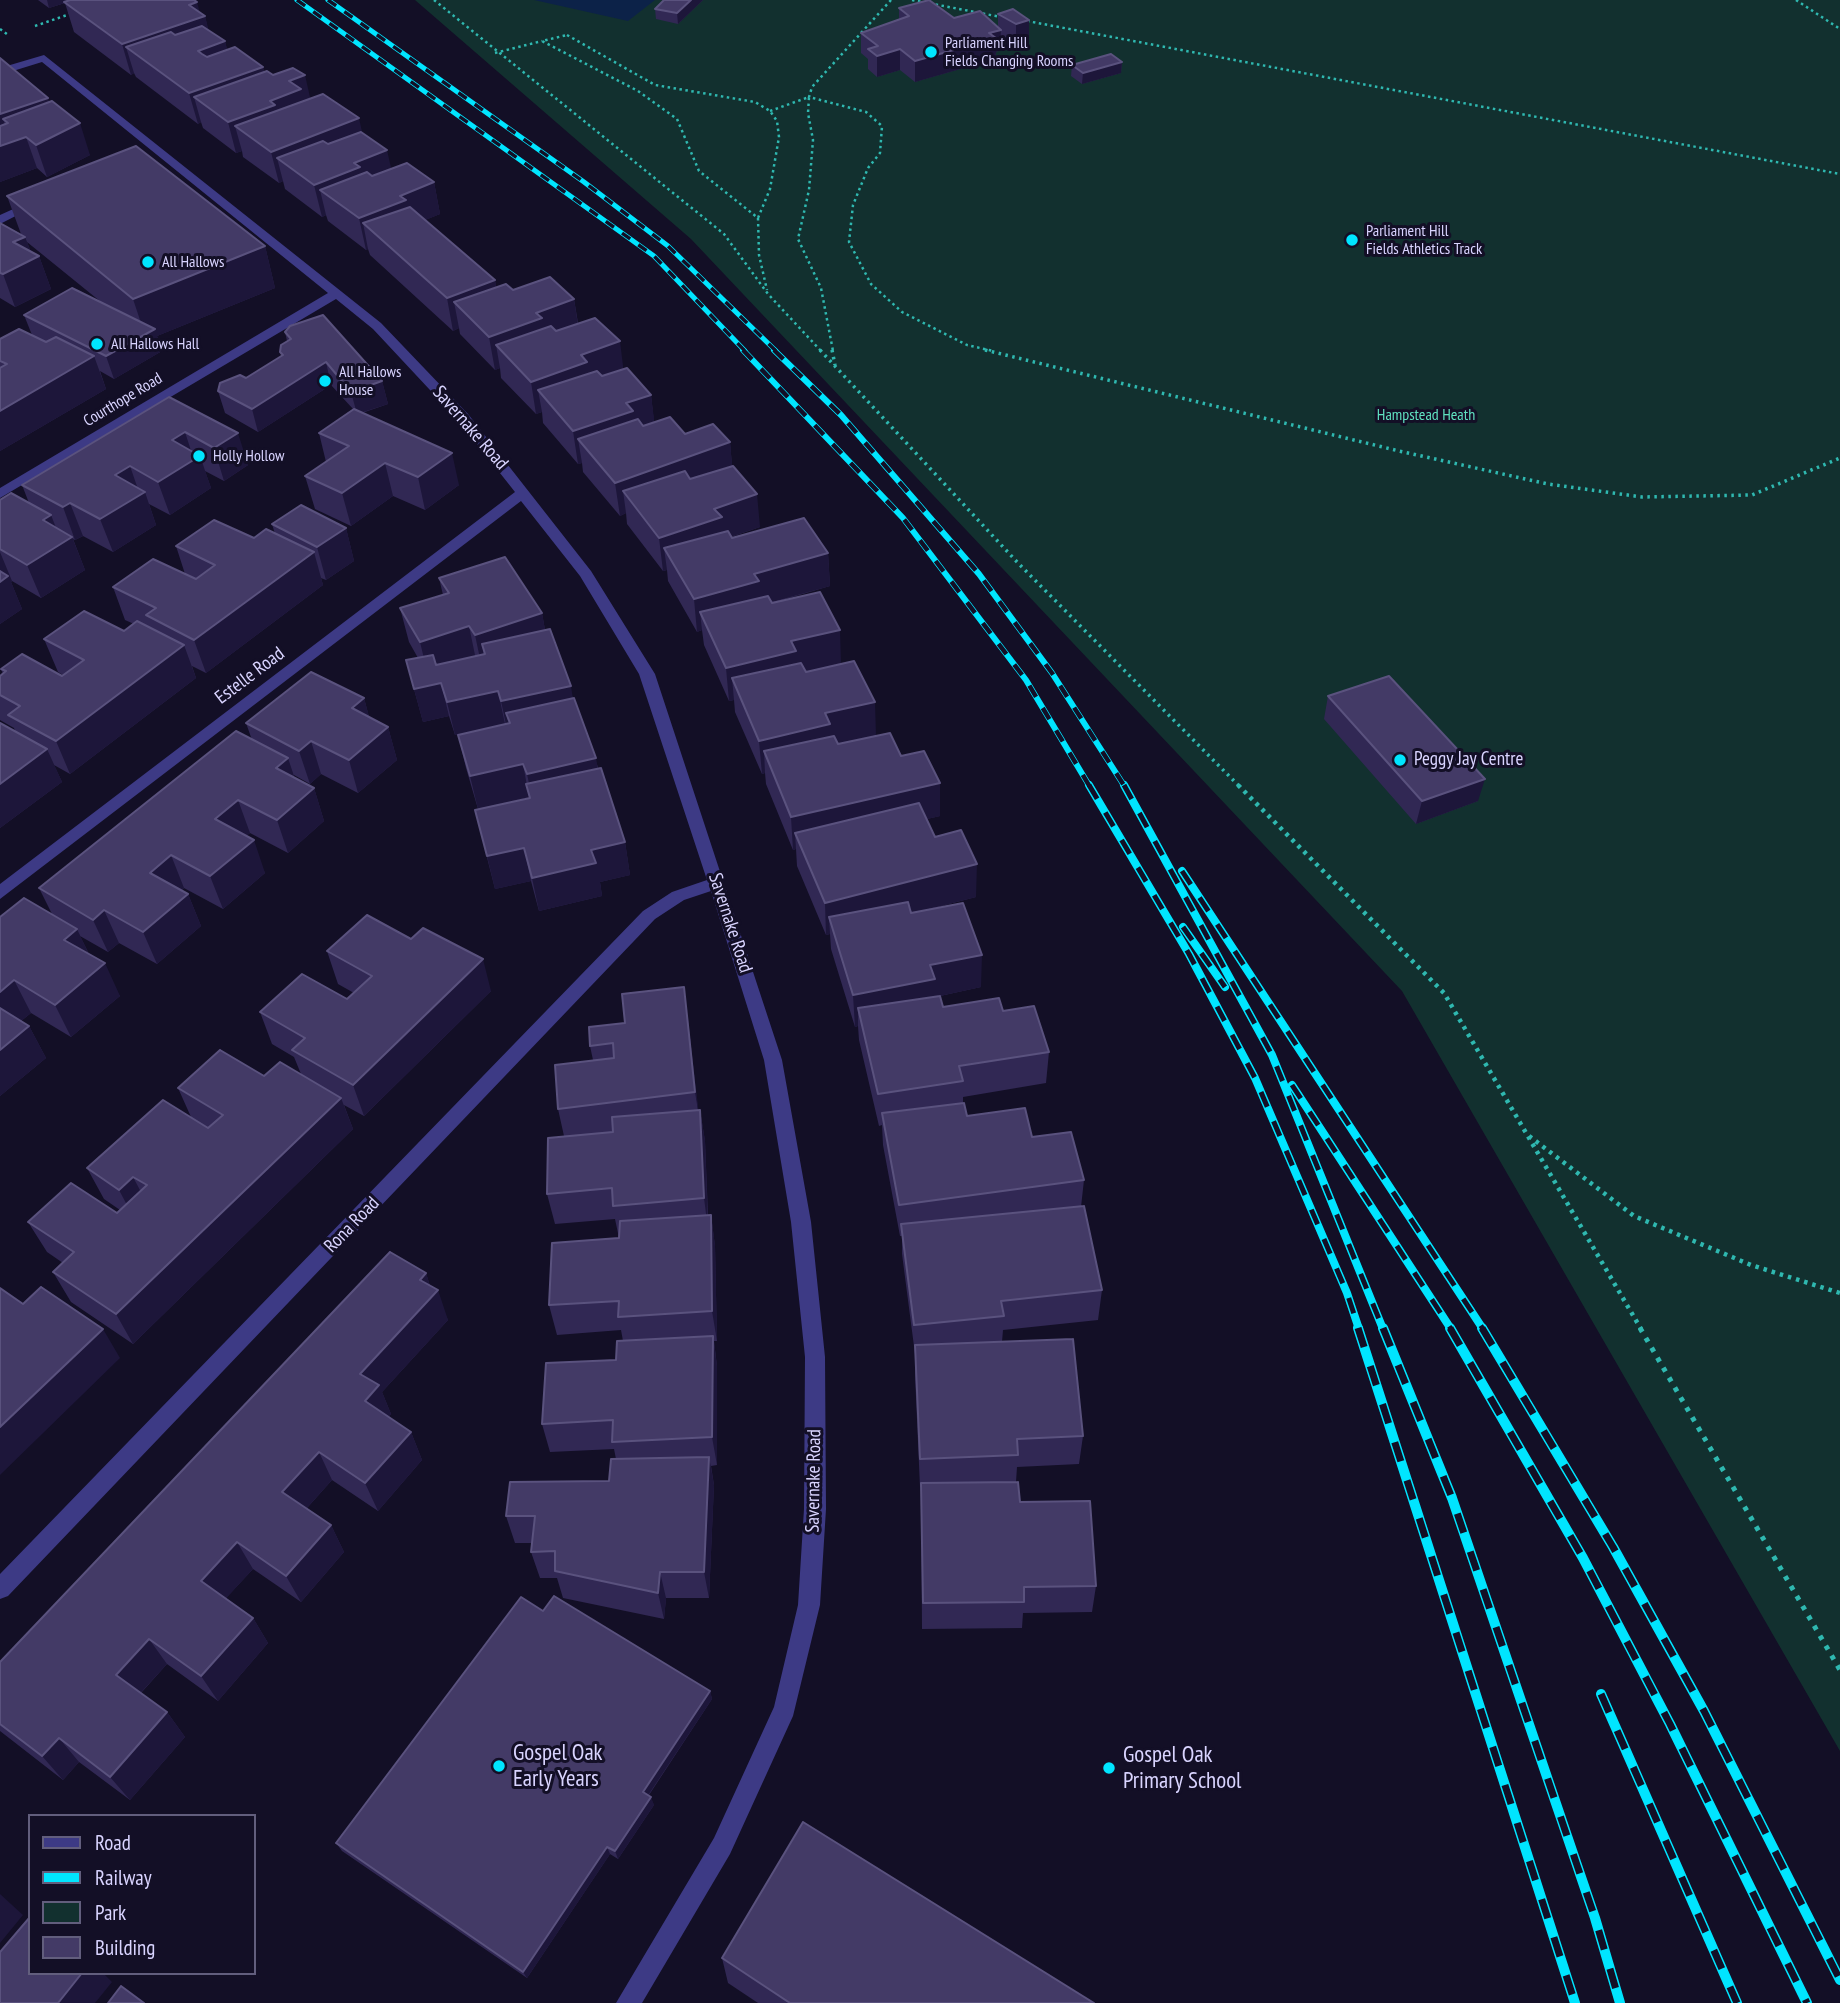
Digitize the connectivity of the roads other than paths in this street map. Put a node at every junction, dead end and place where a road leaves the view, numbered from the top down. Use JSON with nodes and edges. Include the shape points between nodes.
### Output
{"nodes":[{"id":1,"x":0,"y":72,"type":"edge"},
{"id":2,"x":47,"y":197,"type":"edge"},
{"id":3,"x":0,"y":220,"type":"edge"},
{"id":4,"x":337,"y":293,"type":"junction"},
{"id":5,"x":524,"y":492,"type":"junction"},
{"id":6,"x":0,"y":494,"type":"edge"},
{"id":7,"x":717,"y":883,"type":"junction"},
{"id":8,"x":0,"y":892,"type":"edge"},
{"id":9,"x":0,"y":1588,"type":"edge"},
{"id":10,"x":628,"y":2003,"type":"edge"}],
"edges":[{"from":1,"to":4,"type":"street","name":"Savernake Road","via":[[44,58],[147,149]]},
{"from":2,"to":3,"type":"street"},
{"from":4,"to":5,"type":"street","name":"Savernake Road","via":[[377,326],[436,388]]},
{"from":4,"to":6,"type":"street","name":"Courthope Road"},
{"from":5,"to":7,"type":"street","name":"Savernake Road","via":[[586,574],[647,674]]},
{"from":5,"to":8,"type":"street","name":"Estelle Road"},
{"from":7,"to":9,"type":"street","name":"Rona Road","via":[[678,896],[649,915]]},
{"from":7,"to":10,"type":"street","name":"Savernake Road","via":[[773,1060],[800,1222],[815,1357],[815,1509],[809,1605],[785,1708],[722,1846]]}]}
